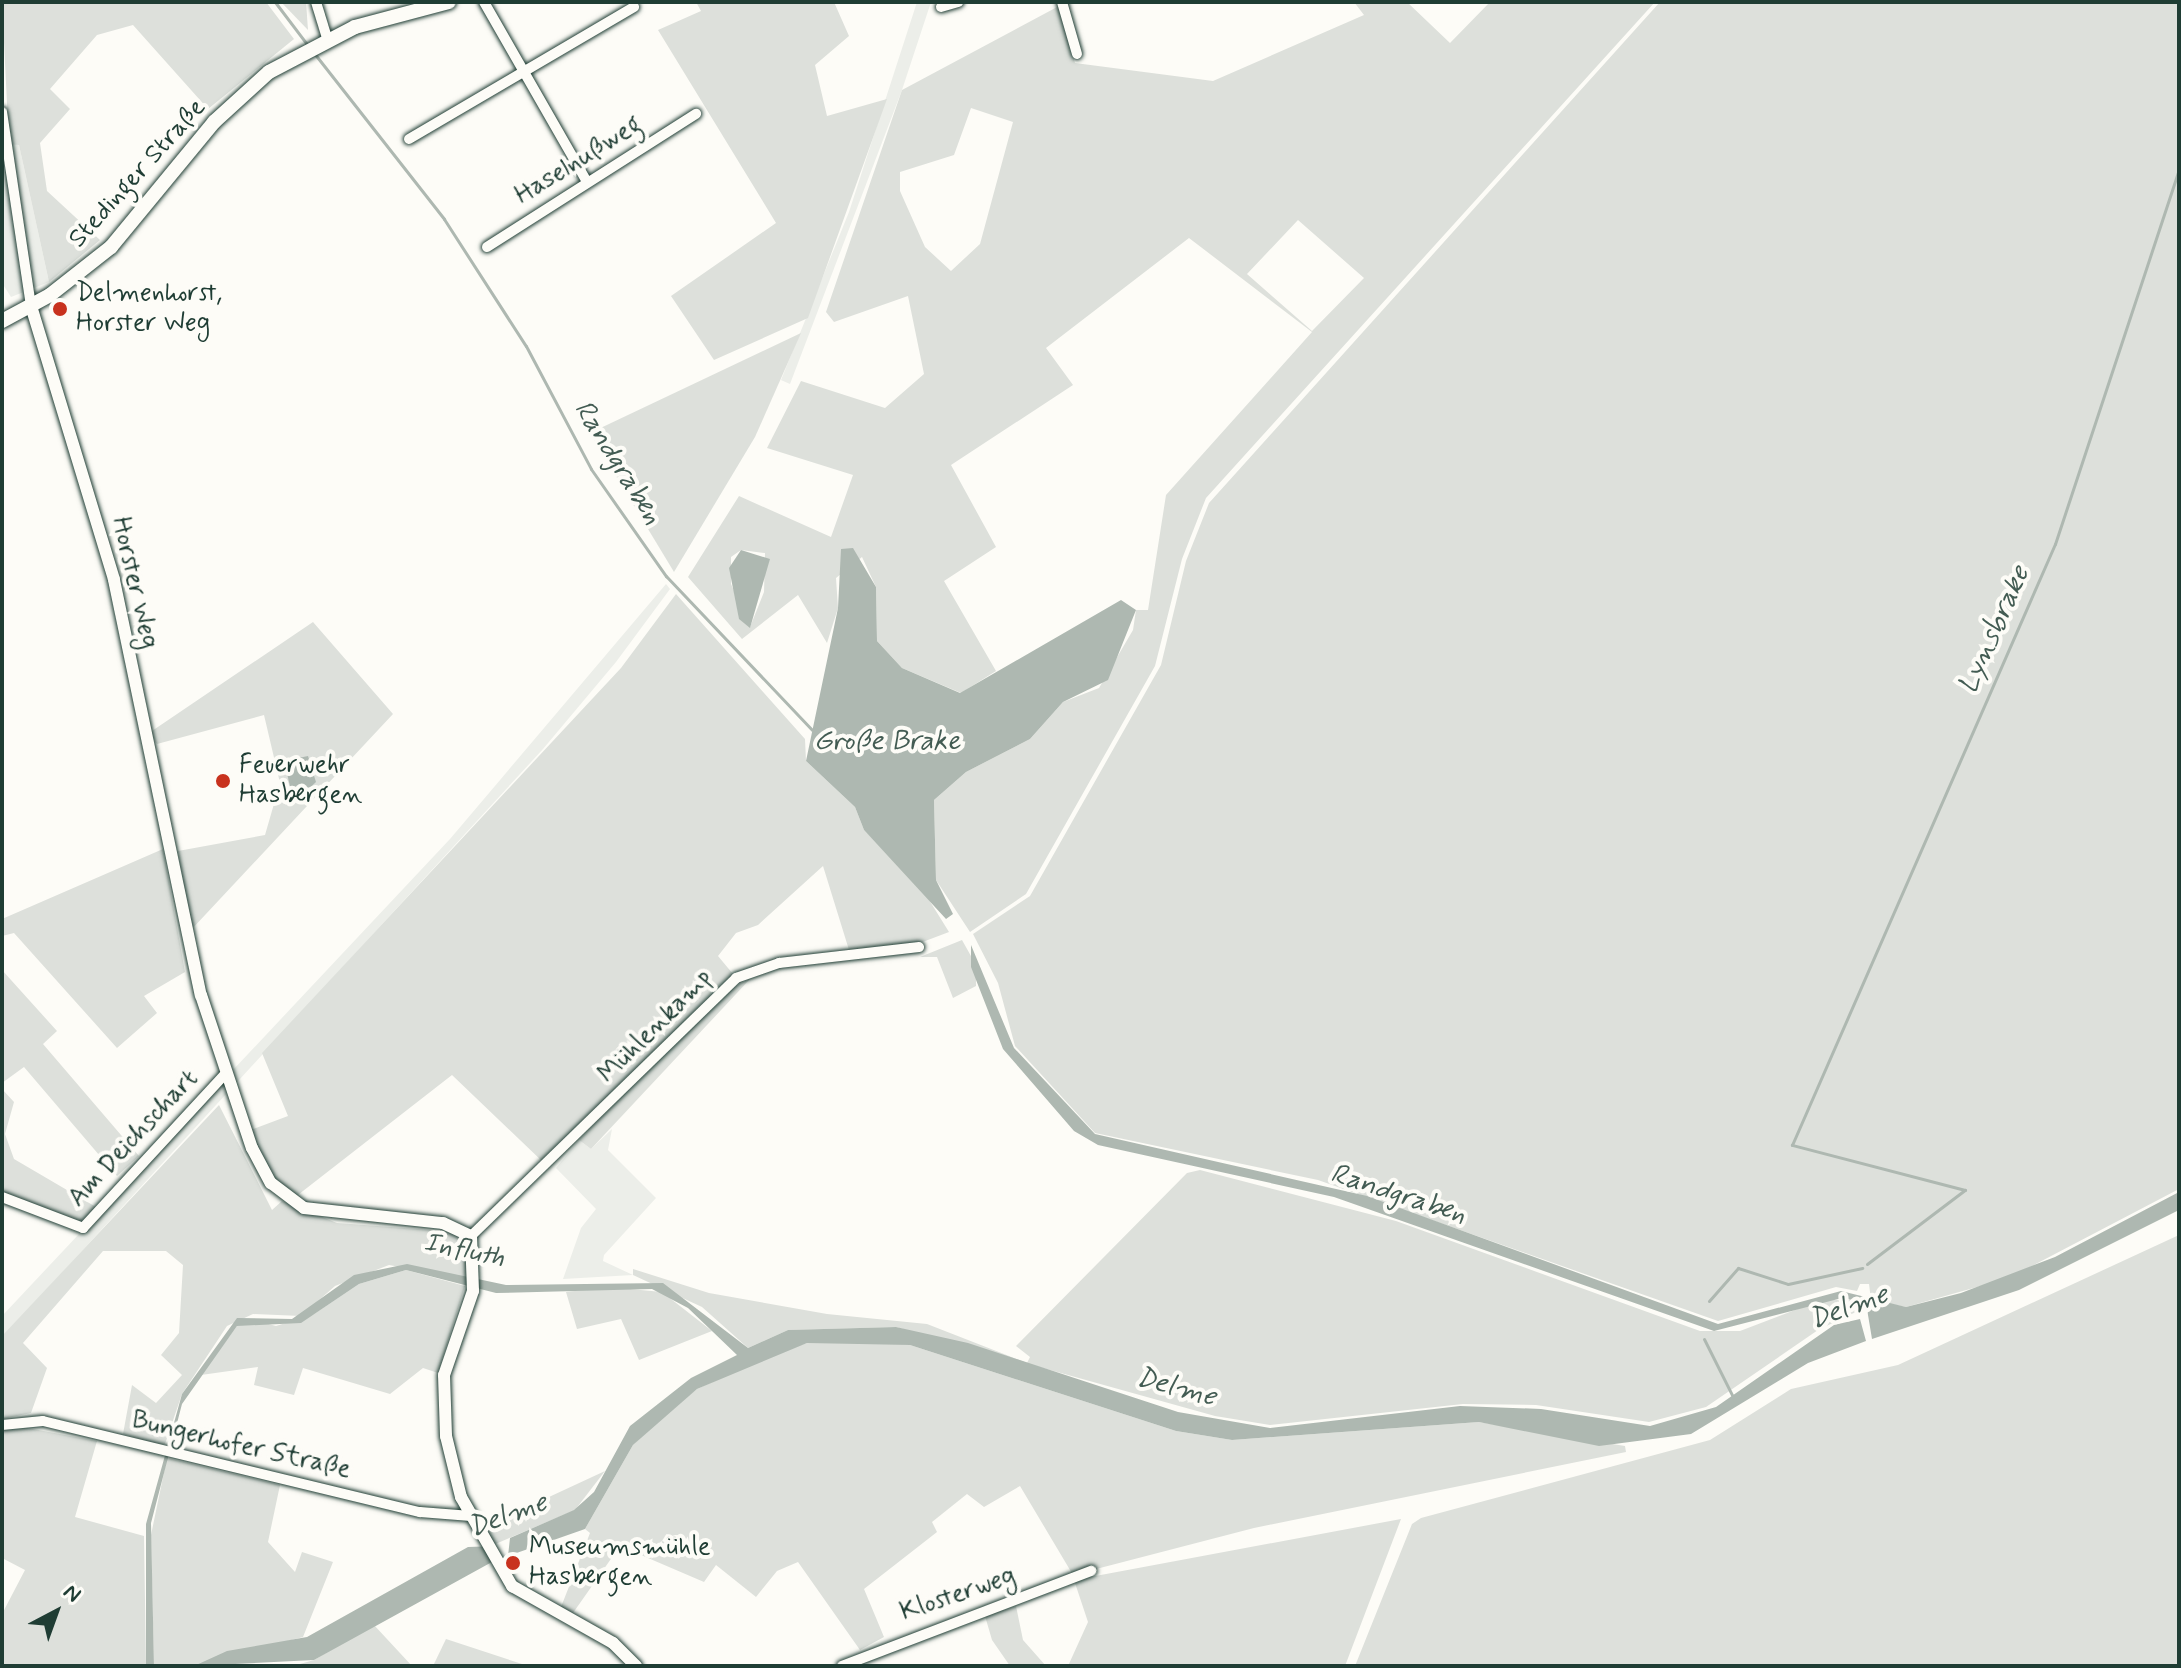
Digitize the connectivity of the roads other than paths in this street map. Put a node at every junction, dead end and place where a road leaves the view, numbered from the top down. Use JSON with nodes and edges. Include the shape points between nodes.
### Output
{"nodes":[{"id":1,"x":316,"y":2,"type":"edge"},
{"id":2,"x":449,"y":2,"type":"edge"},
{"id":3,"x":484,"y":2,"type":"edge"},
{"id":4,"x":958,"y":2,"type":"edge"},
{"id":5,"x":1062,"y":2,"type":"edge"},
{"id":6,"x":634,"y":7,"type":"dead end"},
{"id":7,"x":941,"y":7,"type":"dead end"},
{"id":8,"x":323,"y":41,"type":"junction"},
{"id":9,"x":1077,"y":54,"type":"dead end"},
{"id":10,"x":524,"y":71,"type":"junction"},
{"id":11,"x":2,"y":112,"type":"edge"},
{"id":12,"x":696,"y":114,"type":"dead end"},
{"id":13,"x":409,"y":139,"type":"dead end"},
{"id":14,"x":587,"y":182,"type":"junction"},
{"id":15,"x":487,"y":247,"type":"dead end"},
{"id":16,"x":31,"y":306,"type":"junction"},
{"id":17,"x":2,"y":321,"type":"edge"},
{"id":18,"x":919,"y":947,"type":"dead end"},
{"id":19,"x":224,"y":1069,"type":"junction"},
{"id":20,"x":2,"y":1197,"type":"edge"},
{"id":21,"x":471,"y":1236,"type":"junction"},
{"id":22,"x":2,"y":1425,"type":"edge"},
{"id":23,"x":471,"y":1516,"type":"junction"},
{"id":24,"x":1091,"y":1571,"type":"dead end"},
{"id":25,"x":636,"y":1666,"type":"edge"},
{"id":26,"x":842,"y":1666,"type":"edge"}],
"edges":[{"from":1,"to":8,"type":"street"},
{"from":2,"to":8,"type":"main road","name":"Stedinger Straße"},
{"from":3,"to":10,"type":"street"},
{"from":4,"to":7,"type":"street"},
{"from":5,"to":9,"type":"street"},
{"from":6,"to":10,"type":"street"},
{"from":8,"to":16,"type":"main road","name":"Stedinger Straße","via":[[240,96],[111,247]]},
{"from":10,"to":13,"type":"street"},
{"from":10,"to":14,"type":"street"},
{"from":11,"to":16,"type":"street","name":"Horster Weg"},
{"from":12,"to":14,"type":"street","name":"Haselnußweg"},
{"from":14,"to":15,"type":"street","name":"Haselnußweg"},
{"from":16,"to":17,"type":"main road","name":"Stedinger Straße"},
{"from":16,"to":19,"type":"street","name":"Horster Weg","via":[[114,580]]},
{"from":18,"to":21,"type":"street","name":"Mühlenkamp","via":[[779,963],[736,978]]},
{"from":19,"to":20,"type":"street","name":"Am Deichschart","via":[[83,1228]]},
{"from":19,"to":21,"type":"street","via":[[252,1148],[284,1197],[326,1215],[443,1223]]},
{"from":21,"to":23,"type":"street","via":[[473,1291],[444,1375],[446,1436]]},
{"from":22,"to":23,"type":"street","name":"Bungerhofer Straße","via":[[43,1421],[420,1512]]},
{"from":23,"to":25,"type":"street","via":[[497,1566],[535,1602],[613,1643]]},
{"from":24,"to":26,"type":"street","name":"Klosterweg"}]}
